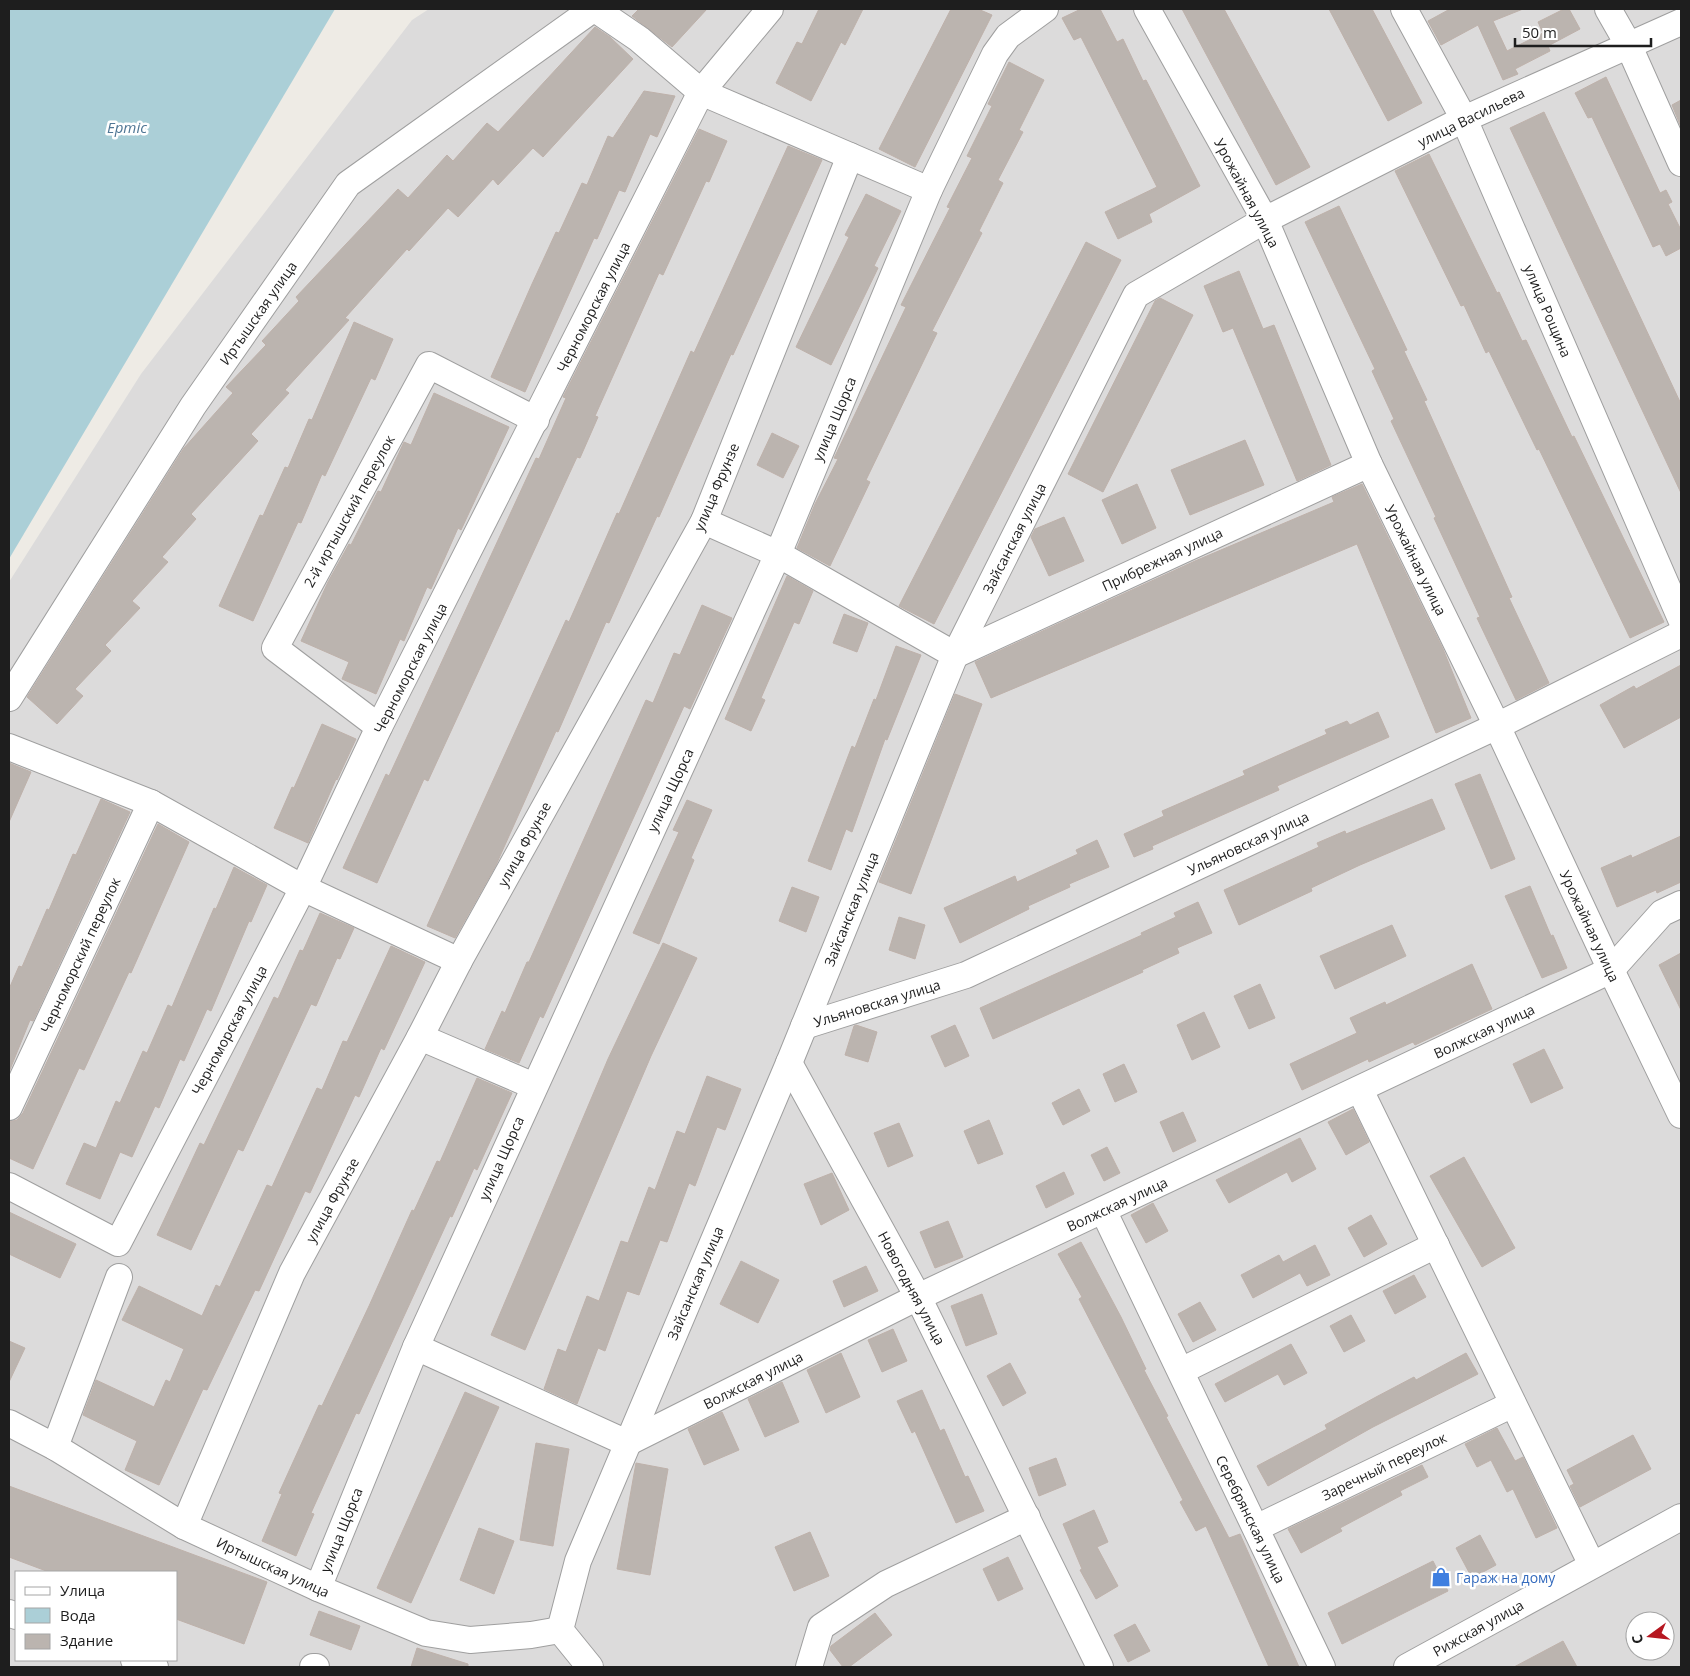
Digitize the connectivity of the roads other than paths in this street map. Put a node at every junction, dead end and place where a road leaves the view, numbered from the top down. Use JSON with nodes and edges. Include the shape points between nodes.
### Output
{"nodes":[{"id":1,"x":594,"y":9,"type":"edge"},
{"id":2,"x":770,"y":9,"type":"edge"},
{"id":3,"x":1045,"y":9,"type":"edge"},
{"id":4,"x":1147,"y":9,"type":"edge"},
{"id":5,"x":1404,"y":9,"type":"edge"},
{"id":6,"x":1608,"y":9,"type":"edge"},
{"id":7,"x":1681,"y":22,"type":"edge"},
{"id":8,"x":1628,"y":44,"type":"junction"},
{"id":9,"x":700,"y":92,"type":"junction"},
{"id":10,"x":1464,"y":120,"type":"junction"},
{"id":11,"x":850,"y":156,"type":"junction"},
{"id":12,"x":1681,"y":163,"type":"edge"},
{"id":13,"x":929,"y":190,"type":"junction"},
{"id":14,"x":1265,"y":220,"type":"junction"},
{"id":15,"x":536,"y":420,"type":"junction"},
{"id":16,"x":1369,"y":464,"type":"junction"},
{"id":17,"x":704,"y":521,"type":"junction"},
{"id":18,"x":778,"y":554,"type":"junction"},
{"id":19,"x":1681,"y":619,"type":"edge"},
{"id":20,"x":1681,"y":634,"type":"edge"},
{"id":21,"x":956,"y":655,"type":"junction"},
{"id":22,"x":9,"y":698,"type":"edge"},
{"id":23,"x":1497,"y":726,"type":"junction"},
{"id":24,"x":379,"y":727,"type":"junction"},
{"id":25,"x":9,"y":747,"type":"edge"},
{"id":26,"x":150,"y":803,"type":"junction"},
{"id":27,"x":303,"y":888,"type":"junction"},
{"id":28,"x":1681,"y":904,"type":"edge"},
{"id":29,"x":459,"y":962,"type":"junction"},
{"id":30,"x":1611,"y":970,"type":"junction"},
{"id":31,"x":804,"y":1026,"type":"junction"},
{"id":32,"x":420,"y":1038,"type":"junction"},
{"id":33,"x":789,"y":1063,"type":"junction"},
{"id":34,"x":534,"y":1086,"type":"junction"},
{"id":35,"x":1360,"y":1090,"type":"junction"},
{"id":36,"x":9,"y":1107,"type":"edge"},
{"id":37,"x":1681,"y":1115,"type":"edge"},
{"id":38,"x":9,"y":1186,"type":"edge"},
{"id":39,"x":1103,"y":1210,"type":"junction"},
{"id":40,"x":1436,"y":1246,"type":"junction"},
{"id":41,"x":119,"y":1277,"type":"dead end"},
{"id":42,"x":918,"y":1297,"type":"junction"},
{"id":43,"x":416,"y":1346,"type":"junction"},
{"id":44,"x":1181,"y":1371,"type":"junction"},
{"id":45,"x":1513,"y":1404,"type":"junction"},
{"id":46,"x":9,"y":1423,"type":"edge"},
{"id":47,"x":627,"y":1443,"type":"junction"},
{"id":48,"x":55,"y":1447,"type":"junction"},
{"id":49,"x":1027,"y":1517,"type":"junction"},
{"id":50,"x":1681,"y":1517,"type":"edge"},
{"id":51,"x":184,"y":1526,"type":"junction"},
{"id":52,"x":1256,"y":1528,"type":"junction"},
{"id":53,"x":1592,"y":1565,"type":"junction"},
{"id":54,"x":318,"y":1588,"type":"junction"},
{"id":55,"x":560,"y":1630,"type":"junction"},
{"id":56,"x":137,"y":1661,"type":"edge"},
{"id":57,"x":155,"y":1667,"type":"edge"},
{"id":58,"x":590,"y":1667,"type":"edge"},
{"id":59,"x":809,"y":1667,"type":"edge"},
{"id":60,"x":1100,"y":1667,"type":"edge"},
{"id":61,"x":1322,"y":1667,"type":"edge"},
{"id":62,"x":1407,"y":1667,"type":"edge"}],
"edges":[{"from":1,"to":9,"type":"street","name":"Иртышская улица","via":[[639,39]]},
{"from":1,"to":22,"type":"street","name":"Иртышская улица","via":[[348,184],[193,406]]},
{"from":2,"to":9,"type":"street","name":"Черноморская улица"},
{"from":3,"to":13,"type":"street","name":"улица Щорса","via":[[1008,36],[995,54]]},
{"from":4,"to":14,"type":"street","name":"Урожайная улица"},
{"from":5,"to":10,"type":"street","name":"улица Рощина"},
{"from":6,"to":8,"type":"street"},
{"from":7,"to":8,"type":"street","name":"улица Васильева"},
{"from":8,"to":10,"type":"street","name":"улица Васильева"},
{"from":8,"to":12,"type":"street"},
{"from":9,"to":11,"type":"street","name":"Иртышская улица"},
{"from":9,"to":15,"type":"street","name":"Черноморская улица"},
{"from":10,"to":14,"type":"street","name":"улица Васильева"},
{"from":10,"to":19,"type":"street","name":"улица Рощина"},
{"from":11,"to":13,"type":"street","name":"Иртышская улица"},
{"from":11,"to":17,"type":"street","name":"улица Фрунзе"},
{"from":13,"to":18,"type":"street","name":"улица Щорса"},
{"from":14,"to":16,"type":"street","name":"Урожайная улица"},
{"from":14,"to":21,"type":"street","name":"Зайсанская улица","via":[[1136,294]]},
{"from":15,"to":24,"type":"street","name":"Черноморская улица"},
{"from":15,"to":24,"type":"street","name":"2-й иртышский переулок","via":[[429,365],[275,648]]},
{"from":16,"to":21,"type":"street","name":"Прибрежная улица"},
{"from":16,"to":23,"type":"street","name":"Урожайная улица"},
{"from":17,"to":18,"type":"street"},
{"from":17,"to":29,"type":"street","name":"улица Фрунзе"},
{"from":18,"to":21,"type":"street"},
{"from":18,"to":34,"type":"street","name":"улица Щорса"},
{"from":20,"to":23,"type":"street","name":"Ульяновская улица"},
{"from":21,"to":31,"type":"street","name":"Зайсанская улица"},
{"from":23,"to":30,"type":"street","name":"Урожайная улица"},
{"from":23,"to":31,"type":"street","name":"Ульяновская улица","via":[[966,976]]},
{"from":24,"to":27,"type":"street","name":"Черноморская улица"},
{"from":25,"to":26,"type":"street"},
{"from":26,"to":27,"type":"street"},
{"from":26,"to":36,"type":"street","name":"Черноморский переулок"},
{"from":27,"to":29,"type":"street"},
{"from":27,"to":38,"type":"street","name":"Черноморская улица","via":[[118,1243]]},
{"from":28,"to":30,"type":"street","via":[[1662,913]]},
{"from":29,"to":32,"type":"street","name":"улица Фрунзе"},
{"from":30,"to":35,"type":"street","name":"Волжская улица"},
{"from":30,"to":37,"type":"street","name":"Урожайная улица"},
{"from":31,"to":33,"type":"street","name":"Зайсанская улица"},
{"from":32,"to":34,"type":"street"},
{"from":32,"to":51,"type":"street","name":"улица Фрунзе","via":[[292,1273]]},
{"from":33,"to":42,"type":"street","name":"Новогодняя улица"},
{"from":33,"to":47,"type":"street","name":"Зайсанская улица"},
{"from":34,"to":43,"type":"street","name":"улица Щорса"},
{"from":35,"to":39,"type":"street","name":"Волжская улица"},
{"from":35,"to":40,"type":"street"},
{"from":39,"to":42,"type":"street","name":"Волжская улица"},
{"from":39,"to":44,"type":"street","name":"Серебрянская улица"},
{"from":40,"to":44,"type":"street"},
{"from":40,"to":45,"type":"street"},
{"from":41,"to":48,"type":"street"},
{"from":42,"to":47,"type":"street","name":"Волжская улица"},
{"from":42,"to":49,"type":"street","name":"Новогодняя улица"},
{"from":43,"to":47,"type":"street"},
{"from":43,"to":54,"type":"street","name":"улица Щорса"},
{"from":44,"to":52,"type":"street","name":"Серебрянская улица"},
{"from":45,"to":52,"type":"street","name":"Заречный переулок"},
{"from":45,"to":53,"type":"street"},
{"from":46,"to":48,"type":"street","name":"Иртышская улица"},
{"from":47,"to":55,"type":"street","name":"Зайсанская улица","via":[[578,1561]]},
{"from":48,"to":51,"type":"street","name":"Иртышская улица"},
{"from":49,"to":59,"type":"street","via":[[886,1584],[821,1627]]},
{"from":49,"to":60,"type":"street","name":"Новогодняя улица"},
{"from":50,"to":53,"type":"street","name":"Рижская улица"},
{"from":51,"to":54,"type":"street","name":"Иртышская улица"},
{"from":52,"to":61,"type":"street","name":"Серебрянская улица"},
{"from":53,"to":62,"type":"street","name":"Рижская улица"},
{"from":54,"to":55,"type":"street","name":"Иртышская улица","via":[[426,1633],[470,1640]]},
{"from":55,"to":58,"type":"street"},
{"from":56,"to":57,"type":"street"}]}
